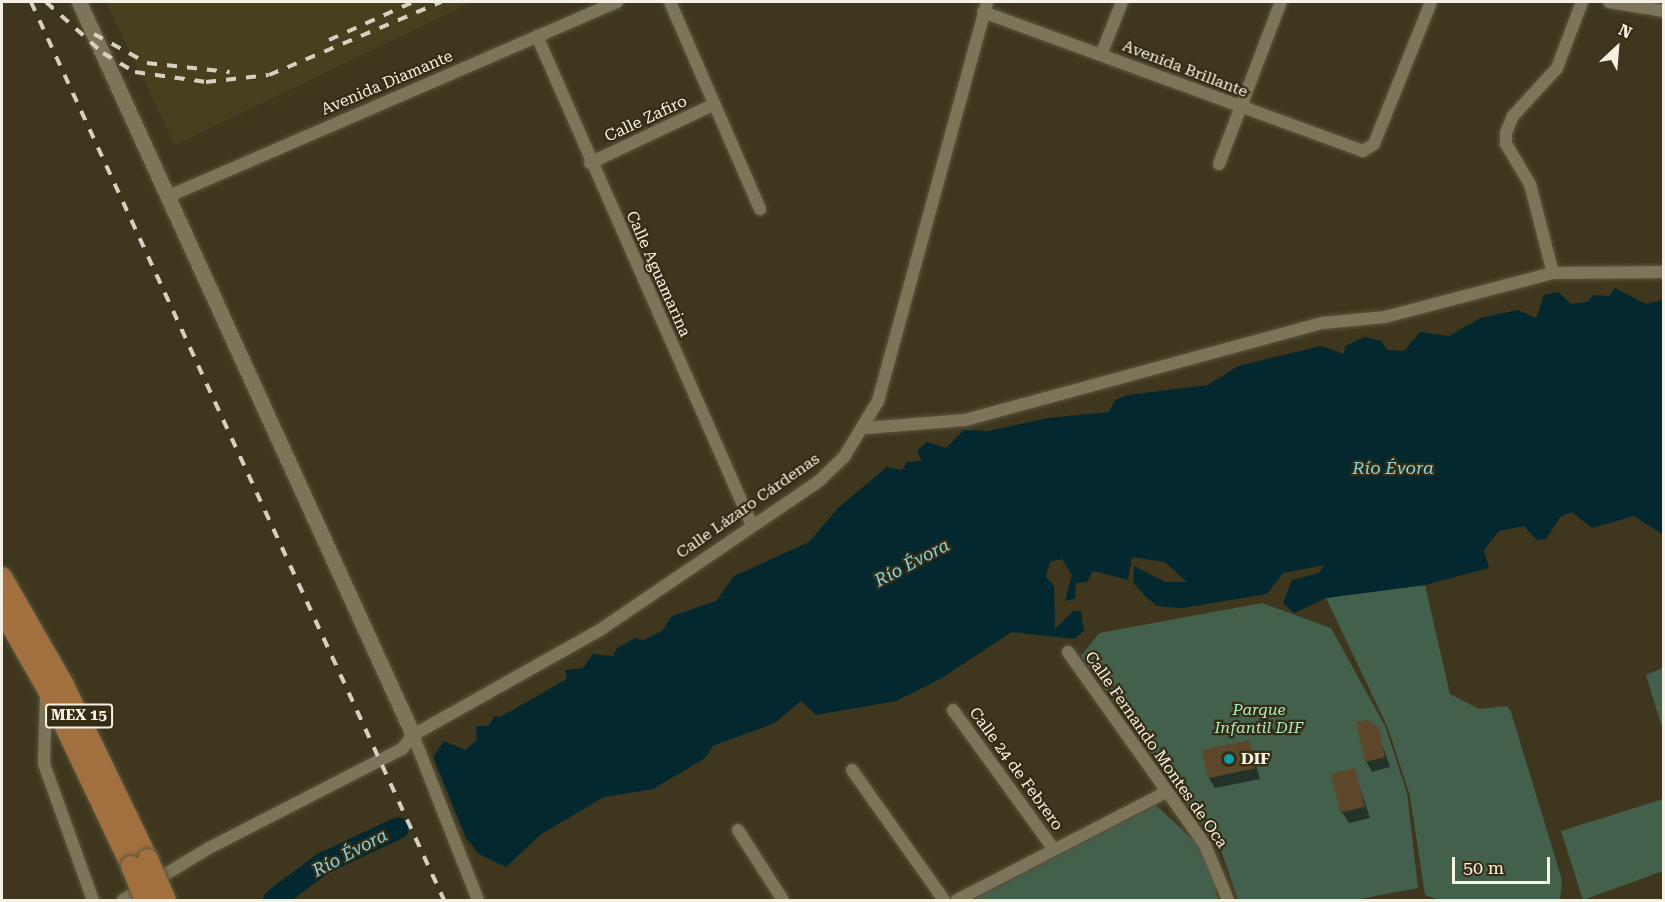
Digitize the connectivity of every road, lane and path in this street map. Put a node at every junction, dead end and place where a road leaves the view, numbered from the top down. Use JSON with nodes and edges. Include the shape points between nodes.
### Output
{"nodes":[{"id":1,"x":79,"y":2,"type":"edge"},
{"id":2,"x":617,"y":2,"type":"edge"},
{"id":3,"x":670,"y":2,"type":"edge"},
{"id":4,"x":1122,"y":2,"type":"edge"},
{"id":5,"x":1281,"y":2,"type":"edge"},
{"id":6,"x":1431,"y":2,"type":"edge"},
{"id":7,"x":1582,"y":2,"type":"edge"},
{"id":8,"x":1609,"y":2,"type":"edge"},
{"id":9,"x":985,"y":7,"type":"edge"},
{"id":10,"x":1664,"y":11,"type":"edge"},
{"id":11,"x":537,"y":36,"type":"junction"},
{"id":12,"x":1101,"y":55,"type":"junction"},
{"id":13,"x":715,"y":104,"type":"junction"},
{"id":14,"x":1241,"y":108,"type":"junction"},
{"id":15,"x":590,"y":163,"type":"junction"},
{"id":16,"x":1219,"y":164,"type":"dead end"},
{"id":17,"x":171,"y":195,"type":"junction"},
{"id":18,"x":760,"y":209,"type":"dead end"},
{"id":19,"x":1664,"y":272,"type":"edge"},
{"id":20,"x":1553,"y":273,"type":"junction"},
{"id":21,"x":866,"y":428,"type":"junction"},
{"id":22,"x":751,"y":524,"type":"junction"},
{"id":23,"x":2,"y":577,"type":"edge"},
{"id":24,"x":2,"y":610,"type":"edge"},
{"id":25,"x":1068,"y":652,"type":"dead end"},
{"id":26,"x":46,"y":687,"type":"junction"},
{"id":27,"x":953,"y":710,"type":"dead end"},
{"id":28,"x":413,"y":735,"type":"junction"},
{"id":29,"x":852,"y":770,"type":"dead end"},
{"id":30,"x":1166,"y":792,"type":"junction"},
{"id":31,"x":738,"y":830,"type":"dead end"},
{"id":32,"x":1053,"y":848,"type":"junction"},
{"id":33,"x":139,"y":863,"type":"junction"},
{"id":34,"x":93,"y":900,"type":"edge"},
{"id":35,"x":123,"y":900,"type":"edge"},
{"id":36,"x":145,"y":900,"type":"edge"},
{"id":37,"x":166,"y":900,"type":"edge"},
{"id":38,"x":478,"y":900,"type":"edge"},
{"id":39,"x":783,"y":900,"type":"edge"},
{"id":40,"x":944,"y":900,"type":"edge"},
{"id":41,"x":957,"y":900,"type":"edge"},
{"id":42,"x":1228,"y":900,"type":"edge"}],
"edges":[{"from":1,"to":17,"type":"street"},
{"from":2,"to":11,"type":"street","name":"Avenida Diamante"},
{"from":3,"to":13,"type":"street"},
{"from":4,"to":12,"type":"street"},
{"from":5,"to":14,"type":"street"},
{"from":6,"to":14,"type":"street","name":"Avenida Brillante","via":[[1374,144],[1356,150]]},
{"from":7,"to":20,"type":"street","via":[[1557,68],[1513,116],[1506,133],[1506,144],[1530,183]]},
{"from":8,"to":10,"type":"street"},
{"from":9,"to":12,"type":"street","name":"Avenida Brillante"},
{"from":9,"to":21,"type":"street","name":"Calle Lázaro Cárdenas"},
{"from":11,"to":15,"type":"street","name":"Calle Aguamarina"},
{"from":11,"to":17,"type":"street","name":"Avenida Diamante"},
{"from":12,"to":14,"type":"street","name":"Avenida Brillante"},
{"from":13,"to":15,"type":"street","name":"Calle Zafiro"},
{"from":13,"to":18,"type":"street"},
{"from":14,"to":16,"type":"street"},
{"from":15,"to":22,"type":"street","name":"Calle Aguamarina"},
{"from":17,"to":28,"type":"street"},
{"from":19,"to":20,"type":"street"},
{"from":20,"to":21,"type":"street","via":[[1385,316],[1323,323],[965,420]]},
{"from":21,"to":22,"type":"street","name":"Calle Lázaro Cárdenas","via":[[819,481]]},
{"from":22,"to":28,"type":"street","name":"Calle Lázaro Cárdenas","via":[[600,630]]},
{"from":23,"to":33,"type":"main road","number":"MEX 15","via":[[64,685]]},
{"from":24,"to":26,"type":"main road","number":"MEX 15"},
{"from":25,"to":30,"type":"street","name":"Calle Fernando Montes de Oca"},
{"from":26,"to":33,"type":"main road","number":"MEX 15"},
{"from":26,"to":34,"type":"street","via":[[44,764]]},
{"from":27,"to":32,"type":"street","name":"Calle 24 de Febrero"},
{"from":28,"to":35,"type":"street","name":"Calle Lázaro Cárdenas","via":[[402,748],[209,848]]},
{"from":28,"to":38,"type":"street"},
{"from":29,"to":40,"type":"street"},
{"from":30,"to":32,"type":"street"},
{"from":30,"to":42,"type":"street","name":"Calle Fernando Montes de Oca","via":[[1205,845]]},
{"from":31,"to":39,"type":"street"},
{"from":32,"to":41,"type":"street"},
{"from":33,"to":36,"type":"main road","number":"MEX 15","bridge":true},
{"from":33,"to":37,"type":"main road","number":"MEX 15","bridge":true}]}
